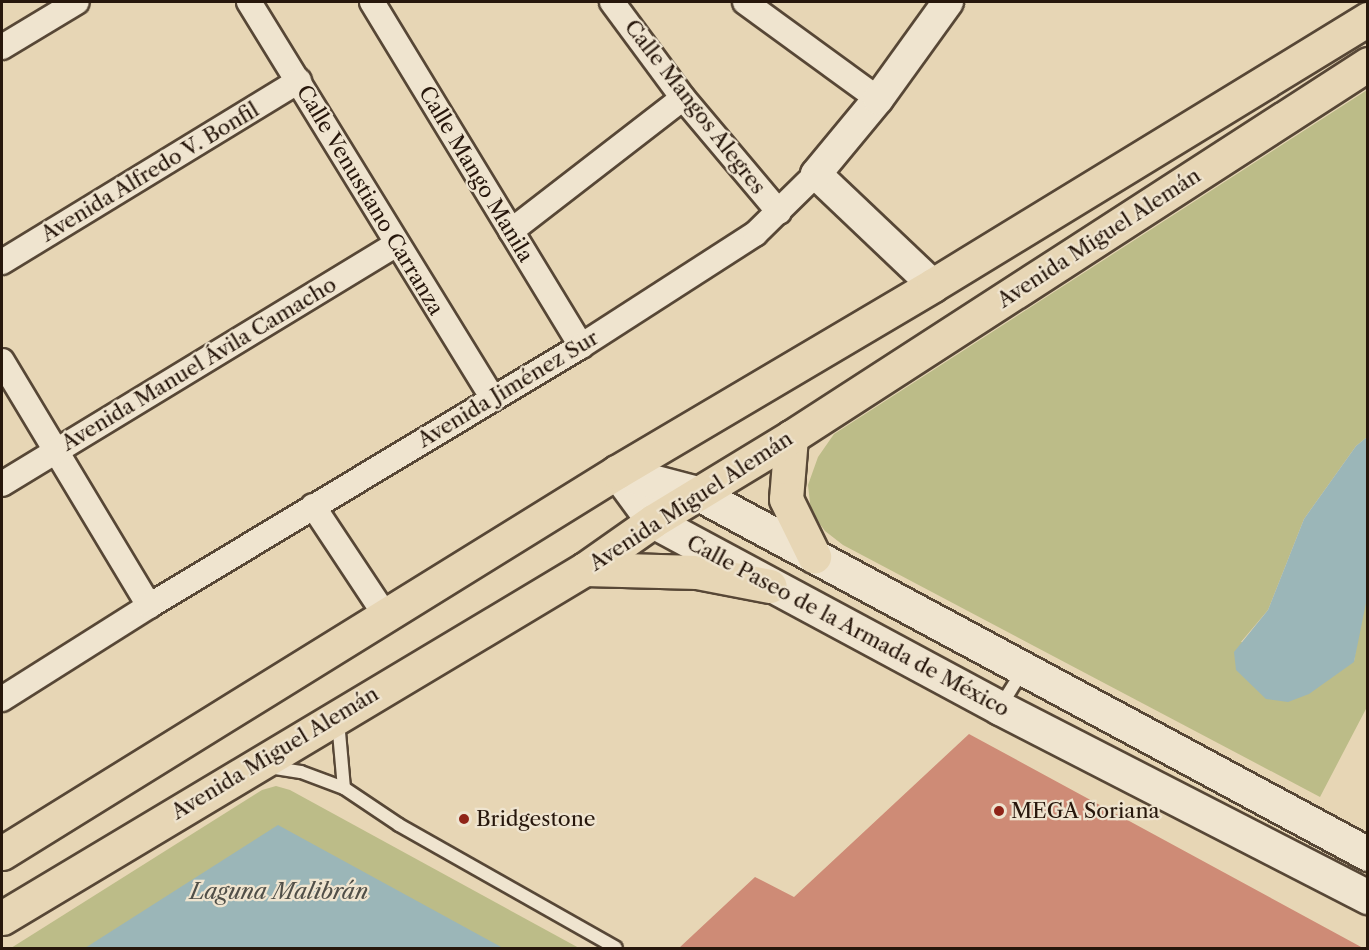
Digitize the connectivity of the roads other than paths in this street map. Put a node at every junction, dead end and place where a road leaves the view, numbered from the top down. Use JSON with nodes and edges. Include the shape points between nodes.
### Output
{"nodes":[{"id":1,"x":78,"y":2,"type":"edge"},
{"id":2,"x":249,"y":2,"type":"edge"},
{"id":3,"x":372,"y":2,"type":"edge"},
{"id":4,"x":612,"y":2,"type":"edge"},
{"id":5,"x":745,"y":2,"type":"edge"},
{"id":6,"x":948,"y":2,"type":"edge"},
{"id":7,"x":1368,"y":19,"type":"edge"},
{"id":8,"x":2,"y":47,"type":"edge"},
{"id":9,"x":1368,"y":64,"type":"edge"},
{"id":10,"x":298,"y":81,"type":"junction"},
{"id":11,"x":683,"y":98,"type":"junction"},
{"id":12,"x":878,"y":99,"type":"junction"},
{"id":13,"x":816,"y":174,"type":"junction"},
{"id":14,"x":779,"y":212,"type":"junction"},
{"id":15,"x":510,"y":231,"type":"junction"},
{"id":16,"x":396,"y":244,"type":"junction"},
{"id":17,"x":2,"y":262,"type":"edge"},
{"id":18,"x":933,"y":285,"type":"junction"},
{"id":19,"x":581,"y":346,"type":"junction"},
{"id":20,"x":2,"y":361,"type":"edge"},
{"id":21,"x":492,"y":398,"type":"junction"},
{"id":22,"x":791,"y":437,"type":"junction"},
{"id":23,"x":56,"y":451,"type":"junction"},
{"id":24,"x":617,"y":472,"type":"junction"},
{"id":25,"x":2,"y":484,"type":"edge"},
{"id":26,"x":697,"y":493,"type":"junction"},
{"id":27,"x":313,"y":506,"type":"junction"},
{"id":28,"x":653,"y":521,"type":"junction"},
{"id":29,"x":814,"y":556,"type":"junction"},
{"id":30,"x":585,"y":569,"type":"junction"},
{"id":31,"x":770,"y":586,"type":"junction"},
{"id":32,"x":149,"y":606,"type":"junction"},
{"id":33,"x":387,"y":618,"type":"junction"},
{"id":34,"x":1023,"y":670,"type":"junction"},
{"id":35,"x":2,"y":699,"type":"edge"},
{"id":36,"x":1000,"y":708,"type":"junction"},
{"id":37,"x":338,"y":715,"type":"junction"},
{"id":38,"x":1191,"y":758,"type":"junction"},
{"id":39,"x":255,"y":765,"type":"junction"},
{"id":40,"x":344,"y":788,"type":"junction"},
{"id":41,"x":1172,"y":795,"type":"junction"},
{"id":42,"x":1317,"y":826,"type":"junction"},
{"id":43,"x":2,"y":853,"type":"edge"},
{"id":44,"x":1368,"y":854,"type":"edge"},
{"id":45,"x":1300,"y":862,"type":"junction"},
{"id":46,"x":1368,"y":897,"type":"edge"},
{"id":47,"x":2,"y":918,"type":"edge"},
{"id":48,"x":616,"y":948,"type":"edge"}],
"edges":[{"from":1,"to":8,"type":"street"},
{"from":2,"to":10,"type":"street","name":"Calle Venustiano Carranza"},
{"from":3,"to":15,"type":"street","name":"Calle Mango Manila"},
{"from":4,"to":11,"type":"street","name":"Calle Mangos Alegres"},
{"from":5,"to":12,"type":"street"},
{"from":6,"to":12,"type":"street","name":"Avenida Jiménez Sur"},
{"from":7,"to":18,"type":"main road","name":"Avenida Miguel Alemán"},
{"from":9,"to":22,"type":"main road","name":"Avenida Miguel Alemán"},
{"from":10,"to":16,"type":"street","name":"Calle Venustiano Carranza"},
{"from":10,"to":17,"type":"street","name":"Avenida Alfredo V. Bonfil"},
{"from":11,"to":14,"type":"street","name":"Calle Mangos Alegres"},
{"from":11,"to":15,"type":"street"},
{"from":12,"to":13,"type":"street","name":"Avenida Jiménez Sur"},
{"from":13,"to":14,"type":"street","name":"Avenida Jiménez Sur"},
{"from":13,"to":18,"type":"street"},
{"from":14,"to":19,"type":"street","name":"Avenida Jiménez Sur","via":[[755,234]]},
{"from":15,"to":19,"type":"street","name":"Calle Mango Manila"},
{"from":16,"to":21,"type":"street","name":"Calle Venustiano Carranza"},
{"from":16,"to":23,"type":"street","name":"Avenida Manuel Ávila Camacho"},
{"from":18,"to":24,"type":"main road","name":"Avenida Miguel Alemán"},
{"from":19,"to":21,"type":"street","name":"Avenida Jiménez Sur"},
{"from":20,"to":23,"type":"street"},
{"from":21,"to":27,"type":"street","name":"Avenida Jiménez Sur"},
{"from":22,"to":26,"type":"main road","name":"Avenida Miguel Alemán"},
{"from":22,"to":29,"type":"main road","via":[[786,500]]},
{"from":23,"to":25,"type":"street","name":"Avenida Manuel Ávila Camacho"},
{"from":23,"to":32,"type":"street"},
{"from":24,"to":26,"type":"main road","name":"Calle Paseo de la Armada de México"},
{"from":24,"to":28,"type":"main road","name":"Calle Paseo de la Armada de México"},
{"from":24,"to":33,"type":"main road","name":"Avenida Miguel Alemán"},
{"from":26,"to":28,"type":"main road","name":"Avenida Miguel Alemán"},
{"from":26,"to":29,"type":"main road","name":"Calle Paseo de la Armada de México"},
{"from":27,"to":32,"type":"street","name":"Avenida Jiménez Sur"},
{"from":27,"to":33,"type":"street"},
{"from":28,"to":30,"type":"main road","name":"Avenida Miguel Alemán"},
{"from":28,"to":31,"type":"main road","name":"Calle Paseo de la Armada de México"},
{"from":29,"to":34,"type":"main road","name":"Calle Paseo de la Armada de México"},
{"from":30,"to":31,"type":"main road","via":[[697,572]]},
{"from":30,"to":37,"type":"main road","name":"Avenida Miguel Alemán"},
{"from":31,"to":36,"type":"main road","name":"Calle Paseo de la Armada de México"},
{"from":32,"to":35,"type":"street","name":"Avenida Jiménez Sur"},
{"from":33,"to":43,"type":"main road","name":"Avenida Miguel Alemán"},
{"from":34,"to":36,"type":"lane"},
{"from":34,"to":38,"type":"main road","name":"Calle Paseo de la Armada de México"},
{"from":36,"to":41,"type":"main road","name":"Calle Paseo de la Armada de México"},
{"from":37,"to":39,"type":"main road","name":"Avenida Miguel Alemán"},
{"from":37,"to":40,"type":"lane"},
{"from":38,"to":41,"type":"main road"},
{"from":38,"to":42,"type":"main road","name":"Calle Paseo de la Armada de México"},
{"from":39,"to":40,"type":"lane","via":[[301,772]]},
{"from":39,"to":47,"type":"main road","name":"Avenida Miguel Alemán"},
{"from":40,"to":48,"type":"lane","via":[[399,825]]},
{"from":41,"to":45,"type":"main road","name":"Calle Paseo de la Armada de México"},
{"from":42,"to":44,"type":"main road","name":"Calle Paseo de la Armada de México"},
{"from":42,"to":45,"type":"main road"},
{"from":45,"to":46,"type":"main road","name":"Calle Paseo de la Armada de México"}]}
